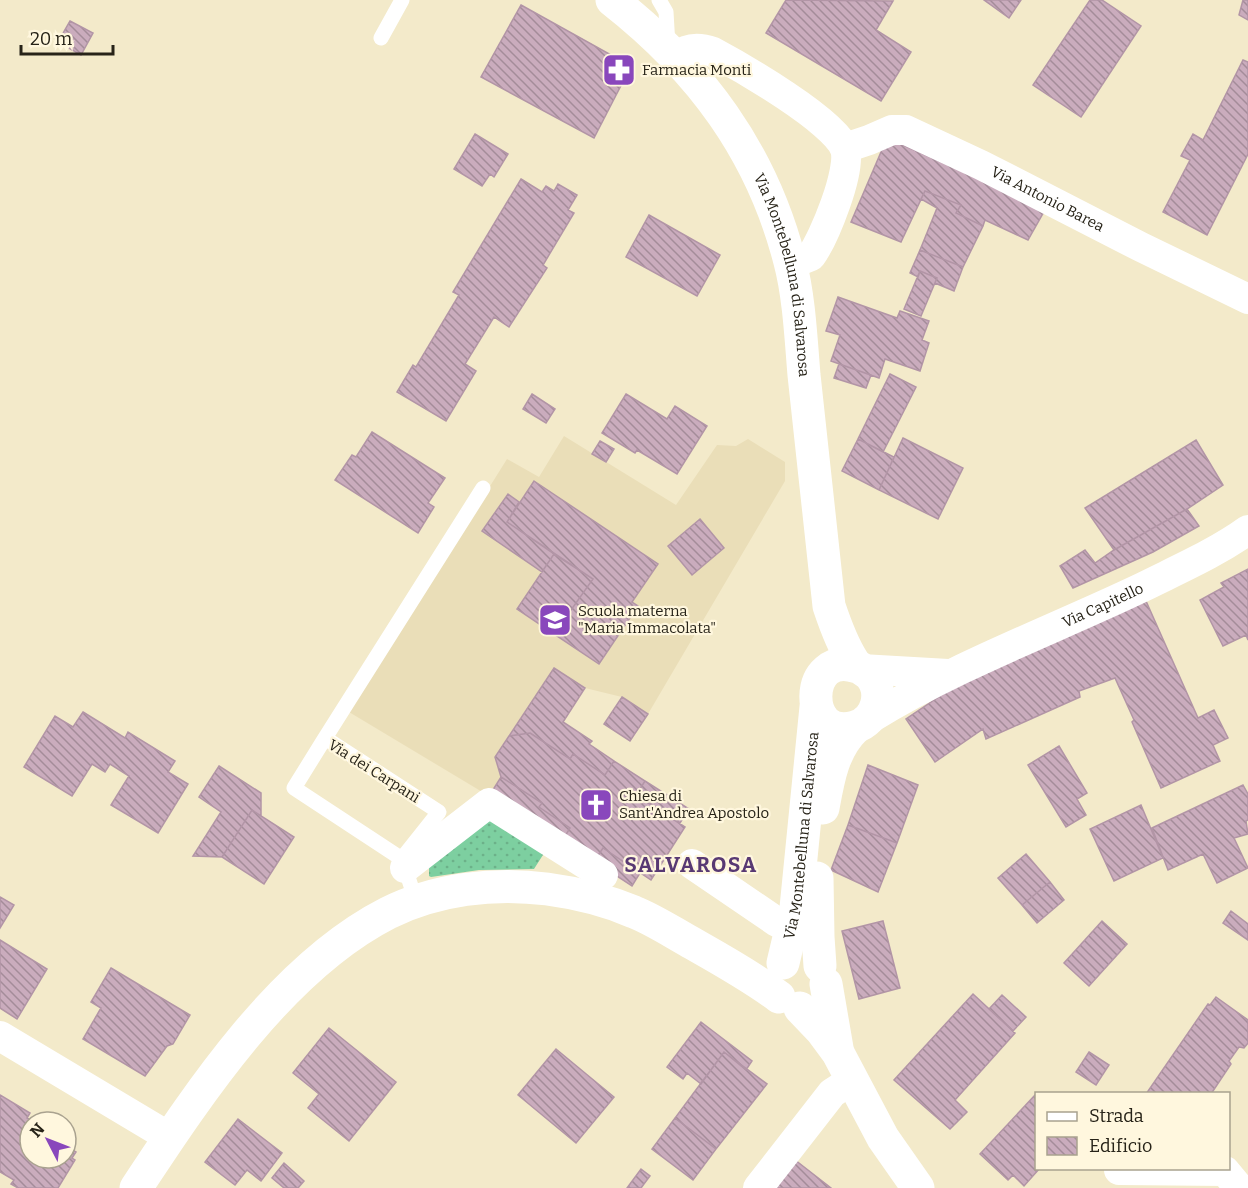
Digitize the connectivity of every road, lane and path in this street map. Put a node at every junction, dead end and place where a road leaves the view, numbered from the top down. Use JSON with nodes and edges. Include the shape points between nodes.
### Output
{"nodes":[{"id":1,"x":402,"y":0,"type":"edge"},
{"id":2,"x":612,"y":0,"type":"edge"},
{"id":3,"x":659,"y":0,"type":"edge"},
{"id":4,"x":381,"y":38,"type":"dead end"},
{"id":5,"x":673,"y":53,"type":"junction"},
{"id":6,"x":845,"y":148,"type":"junction"},
{"id":7,"x":791,"y":264,"type":"junction"},
{"id":8,"x":1248,"y":299,"type":"edge"},
{"id":9,"x":483,"y":488,"type":"dead end"},
{"id":10,"x":1248,"y":530,"type":"edge"},
{"id":11,"x":829,"y":606,"type":"junction"},
{"id":12,"x":859,"y":668,"type":"junction"},
{"id":13,"x":954,"y":673,"type":"junction"},
{"id":14,"x":818,"y":693,"type":"junction"},
{"id":15,"x":863,"y":723,"type":"junction"},
{"id":16,"x":325,"y":738,"type":"junction"},
{"id":17,"x":404,"y":864,"type":"junction"},
{"id":18,"x":692,"y":864,"type":"dead end"},
{"id":19,"x":603,"y":875,"type":"dead end"},
{"id":20,"x":416,"y":901,"type":"junction"},
{"id":21,"x":777,"y":922,"type":"dead end"},
{"id":22,"x":823,"y":975,"type":"junction"},
{"id":23,"x":785,"y":984,"type":"junction"},
{"id":24,"x":0,"y":1035,"type":"edge"},
{"id":25,"x":845,"y":1066,"type":"junction"},
{"id":26,"x":169,"y":1137,"type":"junction"},
{"id":27,"x":1119,"y":1170,"type":"edge"},
{"id":28,"x":136,"y":1188,"type":"edge"},
{"id":29,"x":758,"y":1188,"type":"edge"},
{"id":30,"x":918,"y":1188,"type":"edge"},
{"id":31,"x":1239,"y":1188,"type":"edge"}],
"edges":[{"from":1,"to":4,"type":"lane"},
{"from":2,"to":5,"type":"street","name":"Via Montebelluna di Salvarosa"},
{"from":3,"to":5,"type":"lane","via":[[666,12]]},
{"from":5,"to":6,"type":"street","via":[[695,48],[720,56],[826,124]]},
{"from":5,"to":7,"type":"street","name":"Via Montebelluna di Salvarosa","via":[[717,103],[750,156],[773,207]]},
{"from":6,"to":7,"type":"street","via":[[844,177],[816,248],[811,256]]},
{"from":6,"to":8,"type":"street","name":"Via Antonio Barea","via":[[892,130],[906,130]]},
{"from":7,"to":11,"type":"street","name":"Via Montebelluna di Salvarosa"},
{"from":9,"to":16,"type":"lane"},
{"from":10,"to":13,"type":"street","name":"Via Capitello","via":[[1171,573]]},
{"from":11,"to":12,"type":"street","name":"Via Montebelluna di Salvarosa","via":[[843,644]]},
{"from":11,"to":14,"type":"street","name":"Via Montebelluna di Salvarosa"},
{"from":12,"to":13,"type":"street"},
{"from":12,"to":14,"type":"street","via":[[843,665],[825,672]]},
{"from":12,"to":15,"type":"street","via":[[869,674],[878,691],[878,700]]},
{"from":13,"to":15,"type":"street","name":"Via Capitello"},
{"from":14,"to":15,"type":"street","via":[[827,723],[845,729]]},
{"from":14,"to":23,"type":"street","name":"Via Montebelluna di Salvarosa"},
{"from":15,"to":22,"type":"street","name":"Via Montebelluna di Salvarosa","via":[[844,739],[837,752],[822,816],[817,874]]},
{"from":16,"to":17,"type":"lane","name":"Via dei Carpani","via":[[294,788]]},
{"from":16,"to":17,"type":"lane","name":"Via dei Carpani","via":[[439,812]]},
{"from":17,"to":19,"type":"street","via":[[489,803]]},
{"from":17,"to":20,"type":"lane"},
{"from":18,"to":21,"type":"street"},
{"from":20,"to":23,"type":"street","via":[[485,886],[564,891],[636,912],[755,980]]},
{"from":20,"to":26,"type":"street","via":[[361,929],[305,973],[222,1064]]},
{"from":22,"to":23,"type":"street","via":[[813,960],[791,958]]},
{"from":22,"to":23,"type":"street","via":[[824,994],[810,1007]]},
{"from":22,"to":25,"type":"street","name":"Via Montebelluna di Salvarosa"},
{"from":23,"to":25,"type":"street"},
{"from":24,"to":26,"type":"street"},
{"from":25,"to":29,"type":"street","via":[[832,1093]]},
{"from":25,"to":30,"type":"street","via":[[883,1138]]},
{"from":26,"to":28,"type":"street"},
{"from":27,"to":31,"type":"street","via":[[1225,1172]]}]}
